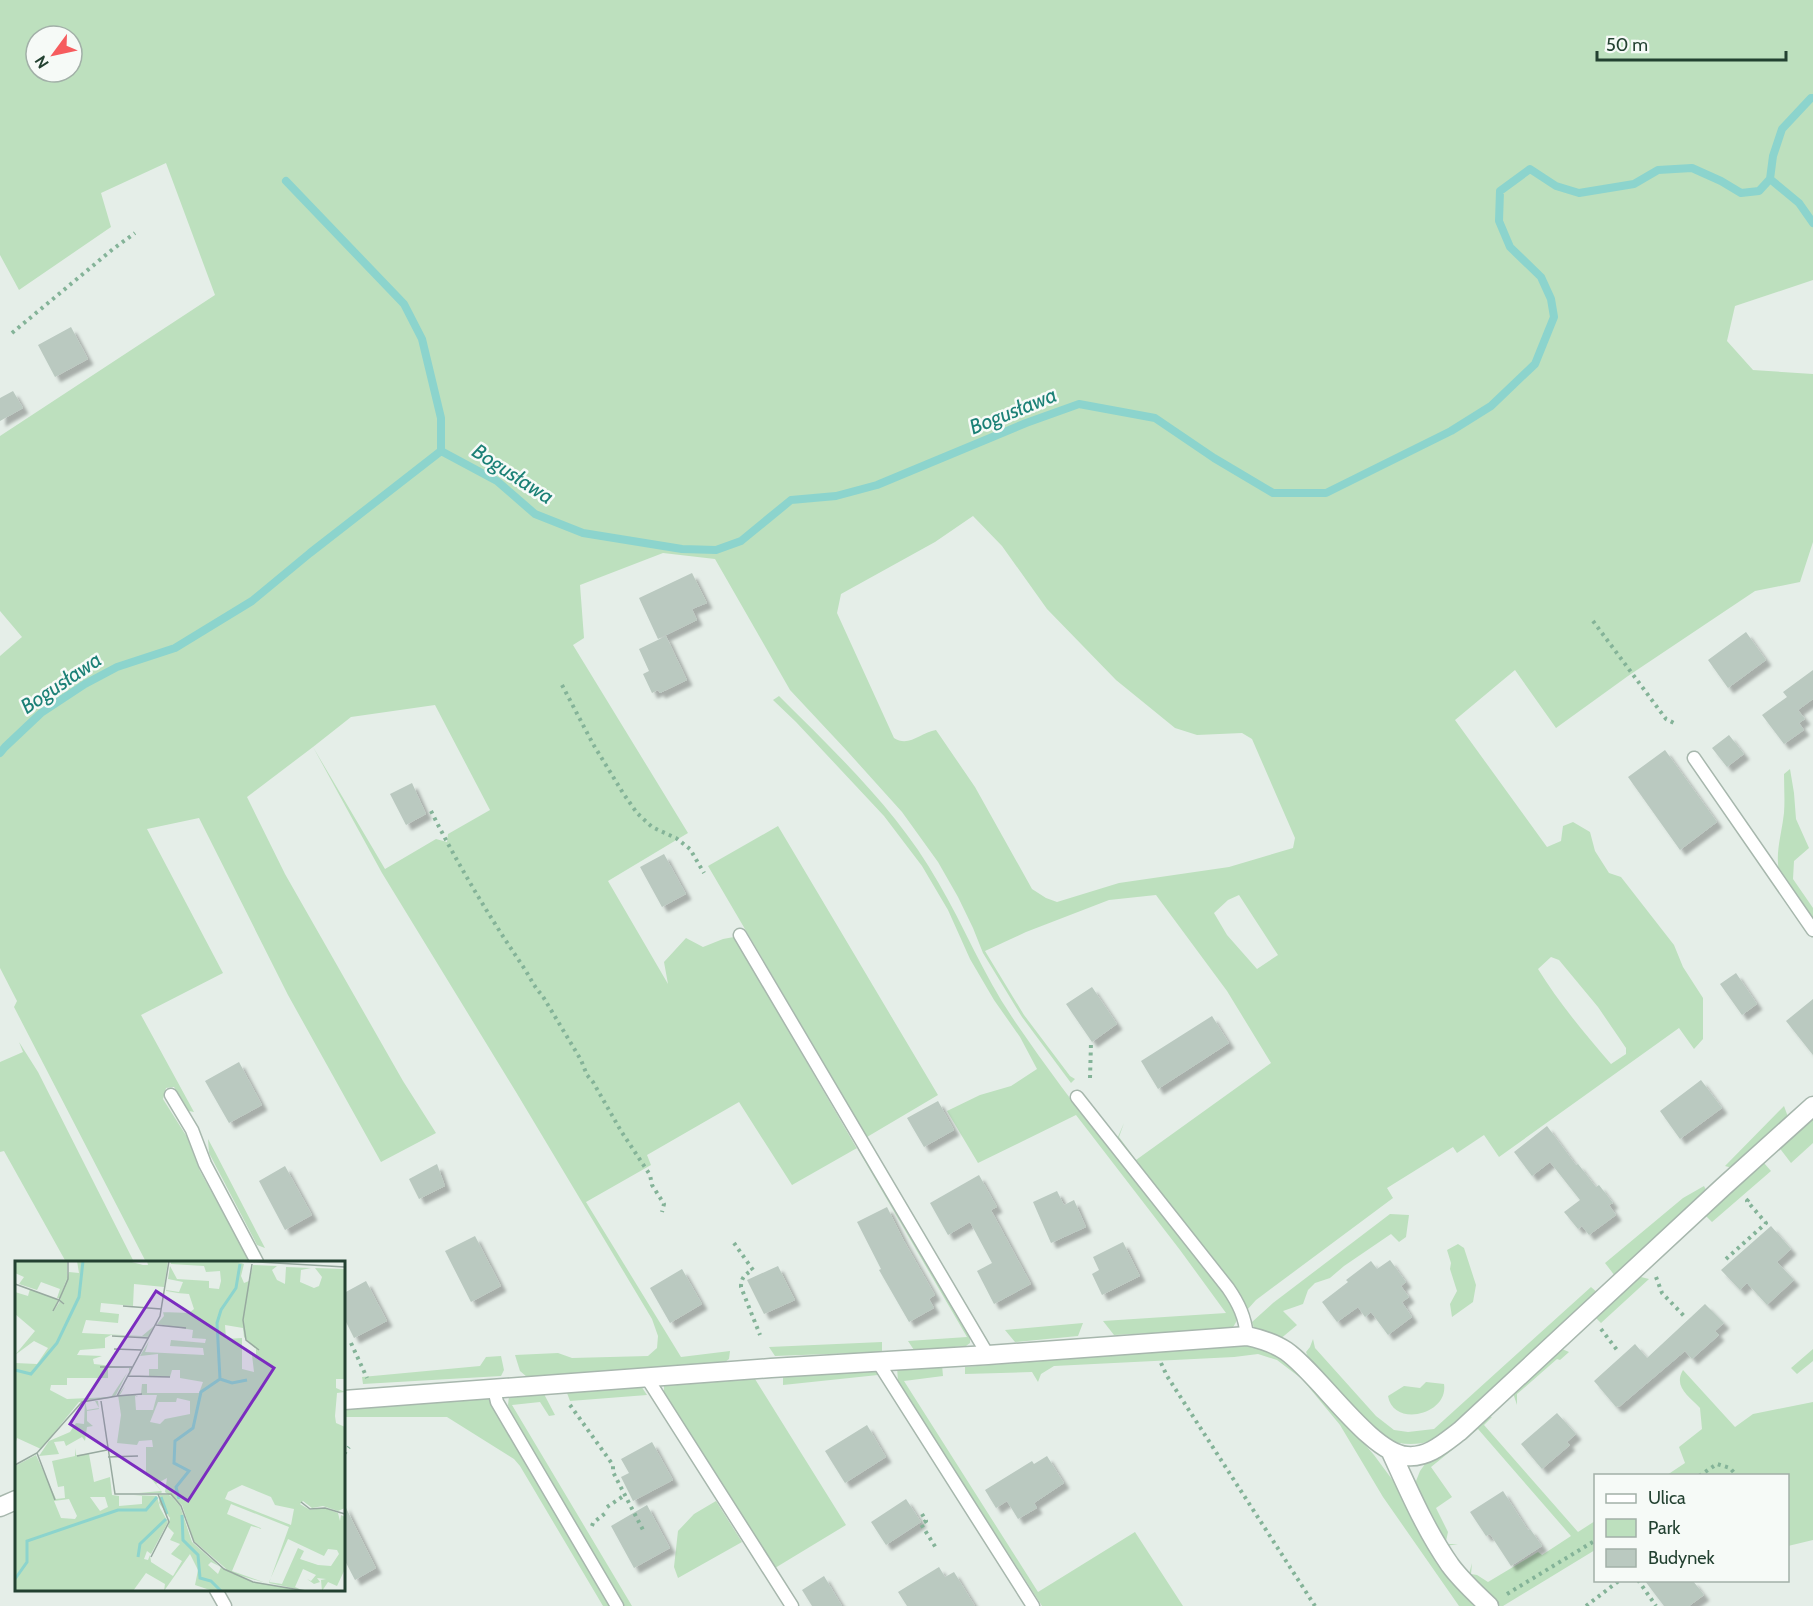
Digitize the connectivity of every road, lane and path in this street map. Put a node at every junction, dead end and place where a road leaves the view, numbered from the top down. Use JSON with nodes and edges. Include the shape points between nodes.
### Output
{"nodes":[{"id":1,"x":135,"y":233,"type":"dead end"},
{"id":2,"x":12,"y":333,"type":"dead end"},
{"id":3,"x":1593,"y":621,"type":"dead end"},
{"id":4,"x":562,"y":684,"type":"dead end"},
{"id":5,"x":1674,"y":723,"type":"dead end"},
{"id":6,"x":1694,"y":758,"type":"dead end"},
{"id":7,"x":431,"y":811,"type":"dead end"},
{"id":8,"x":704,"y":873,"type":"dead end"},
{"id":9,"x":1813,"y":930,"type":"edge"},
{"id":10,"x":740,"y":935,"type":"dead end"},
{"id":11,"x":1090,"y":1043,"type":"dead end"},
{"id":12,"x":1090,"y":1078,"type":"dead end"},
{"id":13,"x":171,"y":1095,"type":"dead end"},
{"id":14,"x":1077,"y":1097,"type":"dead end"},
{"id":15,"x":1813,"y":1106,"type":"edge"},
{"id":16,"x":1752,"y":1196,"type":"dead end"},
{"id":17,"x":662,"y":1212,"type":"dead end"},
{"id":18,"x":734,"y":1243,"type":"dead end"},
{"id":19,"x":1726,"y":1259,"type":"dead end"},
{"id":20,"x":256,"y":1261,"type":"edge"},
{"id":21,"x":1655,"y":1274,"type":"dead end"},
{"id":22,"x":1685,"y":1317,"type":"dead end"},
{"id":23,"x":1599,"y":1325,"type":"dead end"},
{"id":24,"x":760,"y":1335,"type":"dead end"},
{"id":25,"x":1247,"y":1336,"type":"junction"},
{"id":26,"x":1161,"y":1342,"type":"junction"},
{"id":27,"x":351,"y":1343,"type":"dead end"},
{"id":28,"x":1617,"y":1350,"type":"dead end"},
{"id":29,"x":988,"y":1355,"type":"junction"},
{"id":30,"x":878,"y":1362,"type":"junction"},
{"id":31,"x":367,"y":1376,"type":"dead end"},
{"id":32,"x":647,"y":1378,"type":"junction"},
{"id":33,"x":494,"y":1389,"type":"junction"},
{"id":34,"x":345,"y":1400,"type":"edge"},
{"id":35,"x":571,"y":1406,"type":"dead end"},
{"id":36,"x":349,"y":1447,"type":"dead end"},
{"id":37,"x":1391,"y":1452,"type":"junction"},
{"id":38,"x":345,"y":1453,"type":"edge"},
{"id":39,"x":1702,"y":1474,"type":"edge"},
{"id":40,"x":1735,"y":1474,"type":"edge"},
{"id":41,"x":625,"y":1495,"type":"junction"},
{"id":42,"x":15,"y":1500,"type":"edge"},
{"id":43,"x":0,"y":1507,"type":"edge"},
{"id":44,"x":922,"y":1514,"type":"dead end"},
{"id":45,"x":643,"y":1530,"type":"dead end"},
{"id":46,"x":588,"y":1533,"type":"dead end"},
{"id":47,"x":1594,"y":1541,"type":"edge"},
{"id":48,"x":936,"y":1548,"type":"dead end"},
{"id":49,"x":1619,"y":1582,"type":"edge"},
{"id":50,"x":1639,"y":1582,"type":"edge"},
{"id":51,"x":217,"y":1591,"type":"edge"},
{"id":52,"x":225,"y":1606,"type":"edge"},
{"id":53,"x":617,"y":1606,"type":"edge"},
{"id":54,"x":792,"y":1606,"type":"edge"},
{"id":55,"x":1033,"y":1606,"type":"edge"},
{"id":56,"x":1315,"y":1606,"type":"edge"},
{"id":57,"x":1489,"y":1606,"type":"edge"},
{"id":58,"x":1586,"y":1606,"type":"edge"},
{"id":59,"x":1656,"y":1606,"type":"edge"}],
"edges":[{"from":1,"to":2,"type":"path"},
{"from":3,"to":5,"type":"path","via":[[1666,719]]},
{"from":4,"to":8,"type":"path","via":[[593,744],[637,813],[652,827],[690,849]]},
{"from":6,"to":9,"type":"lane"},
{"from":7,"to":17,"type":"path","via":[[510,949],[650,1175],[664,1204]]},
{"from":10,"to":29,"type":"lane"},
{"from":11,"to":12,"type":"path"},
{"from":13,"to":20,"type":"lane"},
{"from":14,"to":25,"type":"lane","via":[[1228,1288],[1240,1306]]},
{"from":15,"to":37,"type":"street","via":[[1460,1431],[1430,1453],[1407,1456]]},
{"from":16,"to":19,"type":"path","via":[[1747,1201],[1766,1223]]},
{"from":18,"to":24,"type":"path","via":[[753,1270],[741,1280],[741,1287]]},
{"from":21,"to":22,"type":"path","via":[[1662,1293]]},
{"from":23,"to":28,"type":"path"},
{"from":25,"to":26,"type":"street"},
{"from":25,"to":37,"type":"street","via":[[1266,1340],[1286,1351],[1310,1371],[1355,1422]]},
{"from":26,"to":29,"type":"street"},
{"from":26,"to":56,"type":"path","via":[[1160,1361],[1167,1376]]},
{"from":27,"to":31,"type":"path"},
{"from":29,"to":30,"type":"street"},
{"from":30,"to":32,"type":"street"},
{"from":30,"to":55,"type":"lane"},
{"from":32,"to":33,"type":"street"},
{"from":32,"to":54,"type":"lane"},
{"from":33,"to":34,"type":"street"},
{"from":33,"to":53,"type":"lane","via":[[497,1402]]},
{"from":35,"to":41,"type":"path","via":[[613,1465]]},
{"from":36,"to":38,"type":"path"},
{"from":37,"to":57,"type":"street","via":[[1434,1541],[1451,1566]]},
{"from":39,"to":40,"type":"path","via":[[1717,1464]]},
{"from":41,"to":45,"type":"path"},
{"from":41,"to":46,"type":"path","via":[[593,1523]]},
{"from":42,"to":43,"type":"street"},
{"from":44,"to":48,"type":"path","via":[[926,1521],[921,1524]]},
{"from":47,"to":57,"type":"path"},
{"from":49,"to":58,"type":"path"},
{"from":50,"to":59,"type":"path"},
{"from":51,"to":52,"type":"lane"}]}
